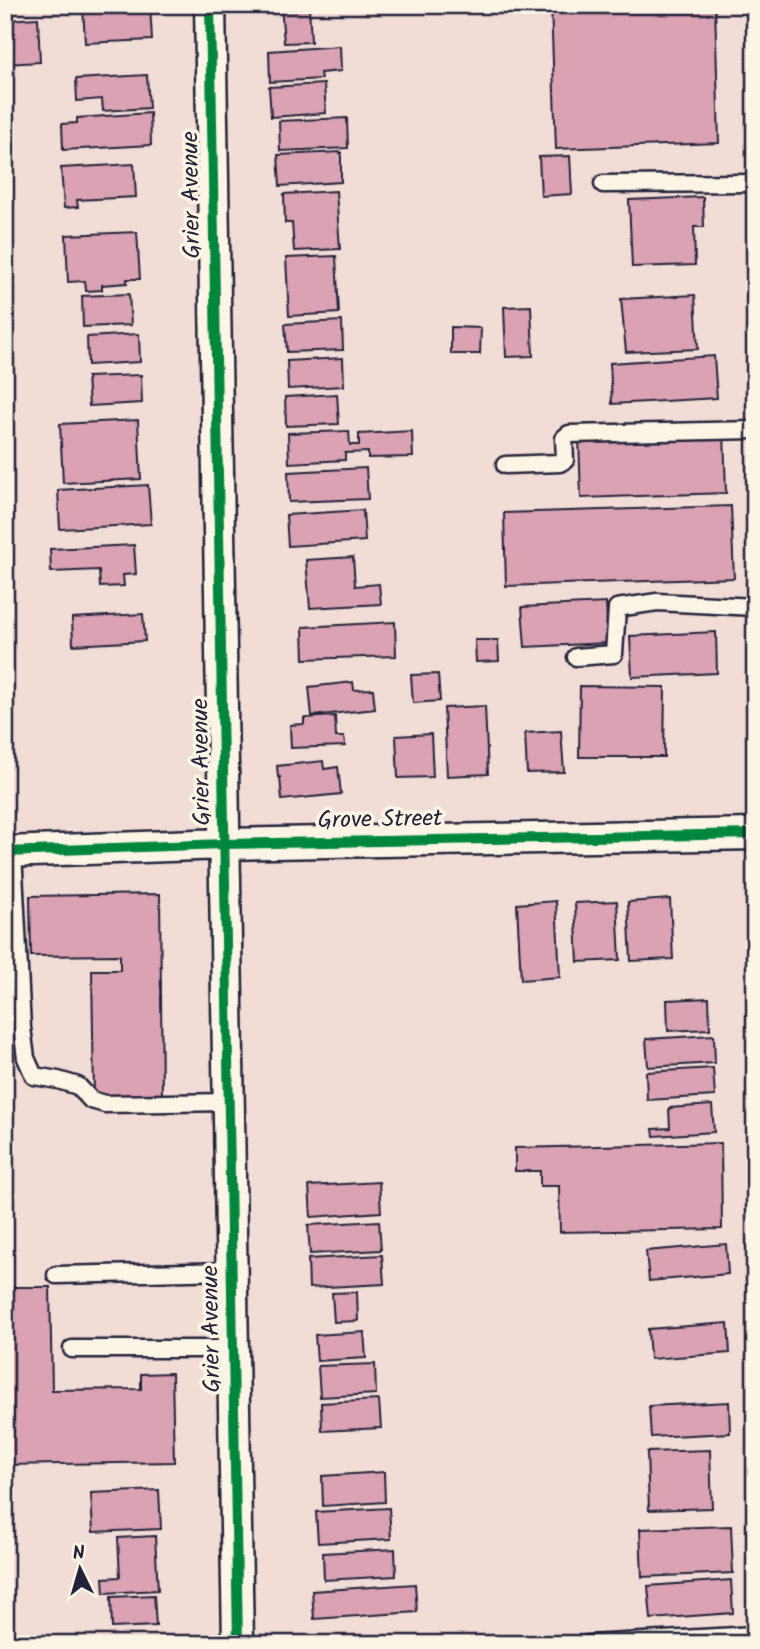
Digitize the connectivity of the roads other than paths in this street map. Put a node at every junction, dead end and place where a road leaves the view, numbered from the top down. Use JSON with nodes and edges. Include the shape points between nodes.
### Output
{"nodes":[{"id":1,"x":210,"y":5,"type":"edge"},
{"id":2,"x":755,"y":183,"type":"edge"},
{"id":3,"x":603,"y":184,"type":"dead end"},
{"id":4,"x":755,"y":430,"type":"edge"},
{"id":5,"x":505,"y":465,"type":"dead end"},
{"id":6,"x":755,"y":607,"type":"edge"},
{"id":7,"x":576,"y":657,"type":"dead end"},
{"id":8,"x":755,"y":834,"type":"edge"},
{"id":9,"x":224,"y":844,"type":"junction"},
{"id":10,"x":9,"y":852,"type":"edge"},
{"id":11,"x":229,"y":1102,"type":"junction"},
{"id":12,"x":232,"y":1271,"type":"junction"},
{"id":13,"x":56,"y":1275,"type":"dead end"},
{"id":14,"x":72,"y":1349,"type":"dead end"},
{"id":15,"x":233,"y":1349,"type":"junction"},
{"id":16,"x":755,"y":1635,"type":"edge"},
{"id":17,"x":238,"y":1644,"type":"edge"},
{"id":18,"x":588,"y":1644,"type":"edge"}],
"edges":[{"from":1,"to":9,"type":"street","name":"Grier Avenue"},
{"from":2,"to":3,"type":"lane"},
{"from":4,"to":5,"type":"lane","via":[[569,434],[564,439],[565,460],[560,463]]},
{"from":6,"to":7,"type":"lane","via":[[657,602],[617,608],[614,654]]},
{"from":8,"to":9,"type":"street","name":"Grove Street"},
{"from":9,"to":10,"type":"street","name":"Grove Street"},
{"from":9,"to":11,"type":"street","name":"Grier Avenue"},
{"from":10,"to":11,"type":"lane","via":[[22,1028],[34,1076],[78,1086],[91,1100],[106,1104]]},
{"from":11,"to":12,"type":"street","name":"Grier Avenue"},
{"from":12,"to":13,"type":"lane"},
{"from":12,"to":15,"type":"street","name":"Grier Avenue"},
{"from":14,"to":15,"type":"lane"},
{"from":15,"to":17,"type":"street","name":"Grier Avenue"},
{"from":16,"to":18,"type":"lane"}]}
